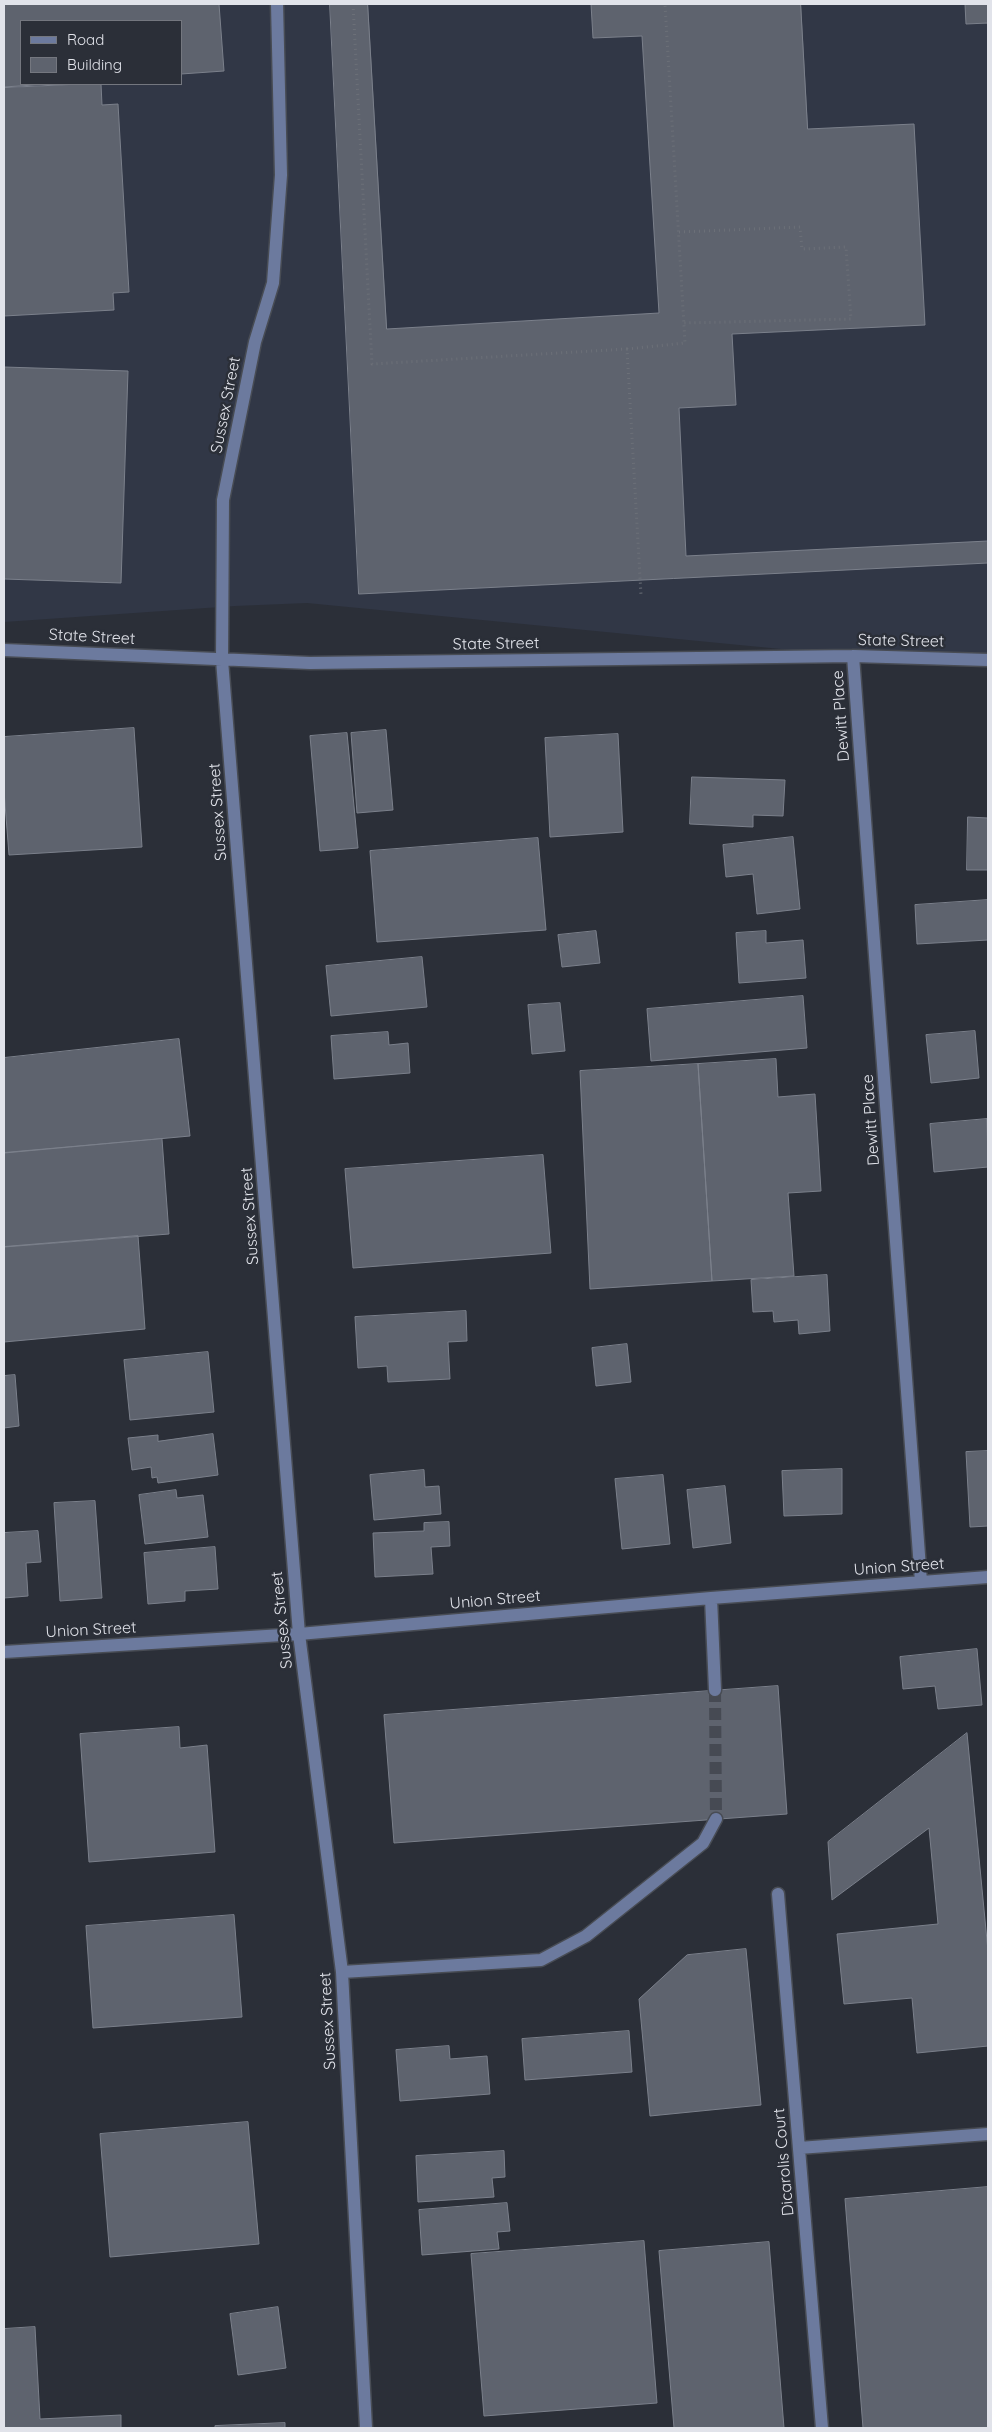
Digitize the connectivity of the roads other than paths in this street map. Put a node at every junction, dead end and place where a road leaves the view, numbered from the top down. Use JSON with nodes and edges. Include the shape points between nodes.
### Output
{"nodes":[{"id":1,"x":277,"y":4,"type":"edge"},
{"id":2,"x":4,"y":650,"type":"edge"},
{"id":3,"x":853,"y":656,"type":"junction"},
{"id":4,"x":222,"y":660,"type":"junction"},
{"id":5,"x":988,"y":660,"type":"edge"},
{"id":6,"x":988,"y":1577,"type":"edge"},
{"id":7,"x":921,"y":1582,"type":"junction"},
{"id":8,"x":711,"y":1598,"type":"junction"},
{"id":9,"x":299,"y":1634,"type":"junction"},
{"id":10,"x":4,"y":1652,"type":"edge"},
{"id":11,"x":716,"y":1690,"type":"tunnel mouth"},
{"id":12,"x":716,"y":1819,"type":"tunnel mouth"},
{"id":13,"x":778,"y":1894,"type":"dead end"},
{"id":14,"x":342,"y":1972,"type":"junction"},
{"id":15,"x":988,"y":2134,"type":"edge"},
{"id":16,"x":799,"y":2148,"type":"junction"},
{"id":17,"x":366,"y":2428,"type":"edge"},
{"id":18,"x":822,"y":2428,"type":"edge"}],
"edges":[{"from":1,"to":4,"type":"street","name":"Sussex Street","via":[[281,175],[273,282],[255,342],[223,500]]},
{"from":2,"to":4,"type":"street","name":"State Street"},
{"from":3,"to":4,"type":"street","name":"State Street","via":[[310,663]]},
{"from":3,"to":5,"type":"street","name":"State Street"},
{"from":3,"to":7,"type":"street","name":"Dewitt Place"},
{"from":4,"to":9,"type":"street","name":"Sussex Street"},
{"from":6,"to":7,"type":"street","name":"Union Street"},
{"from":7,"to":8,"type":"street","name":"Union Street"},
{"from":8,"to":9,"type":"street","name":"Union Street"},
{"from":8,"to":11,"type":"street"},
{"from":9,"to":10,"type":"street","name":"Union Street"},
{"from":9,"to":14,"type":"street","name":"Sussex Street"},
{"from":12,"to":14,"type":"street","via":[[703,1843],[586,1936],[541,1960]]},
{"from":13,"to":16,"type":"street","name":"Dicarolis Court"},
{"from":14,"to":17,"type":"street","name":"Sussex Street"},
{"from":15,"to":16,"type":"street"},
{"from":16,"to":18,"type":"street","name":"Dicarolis Court"}]}
